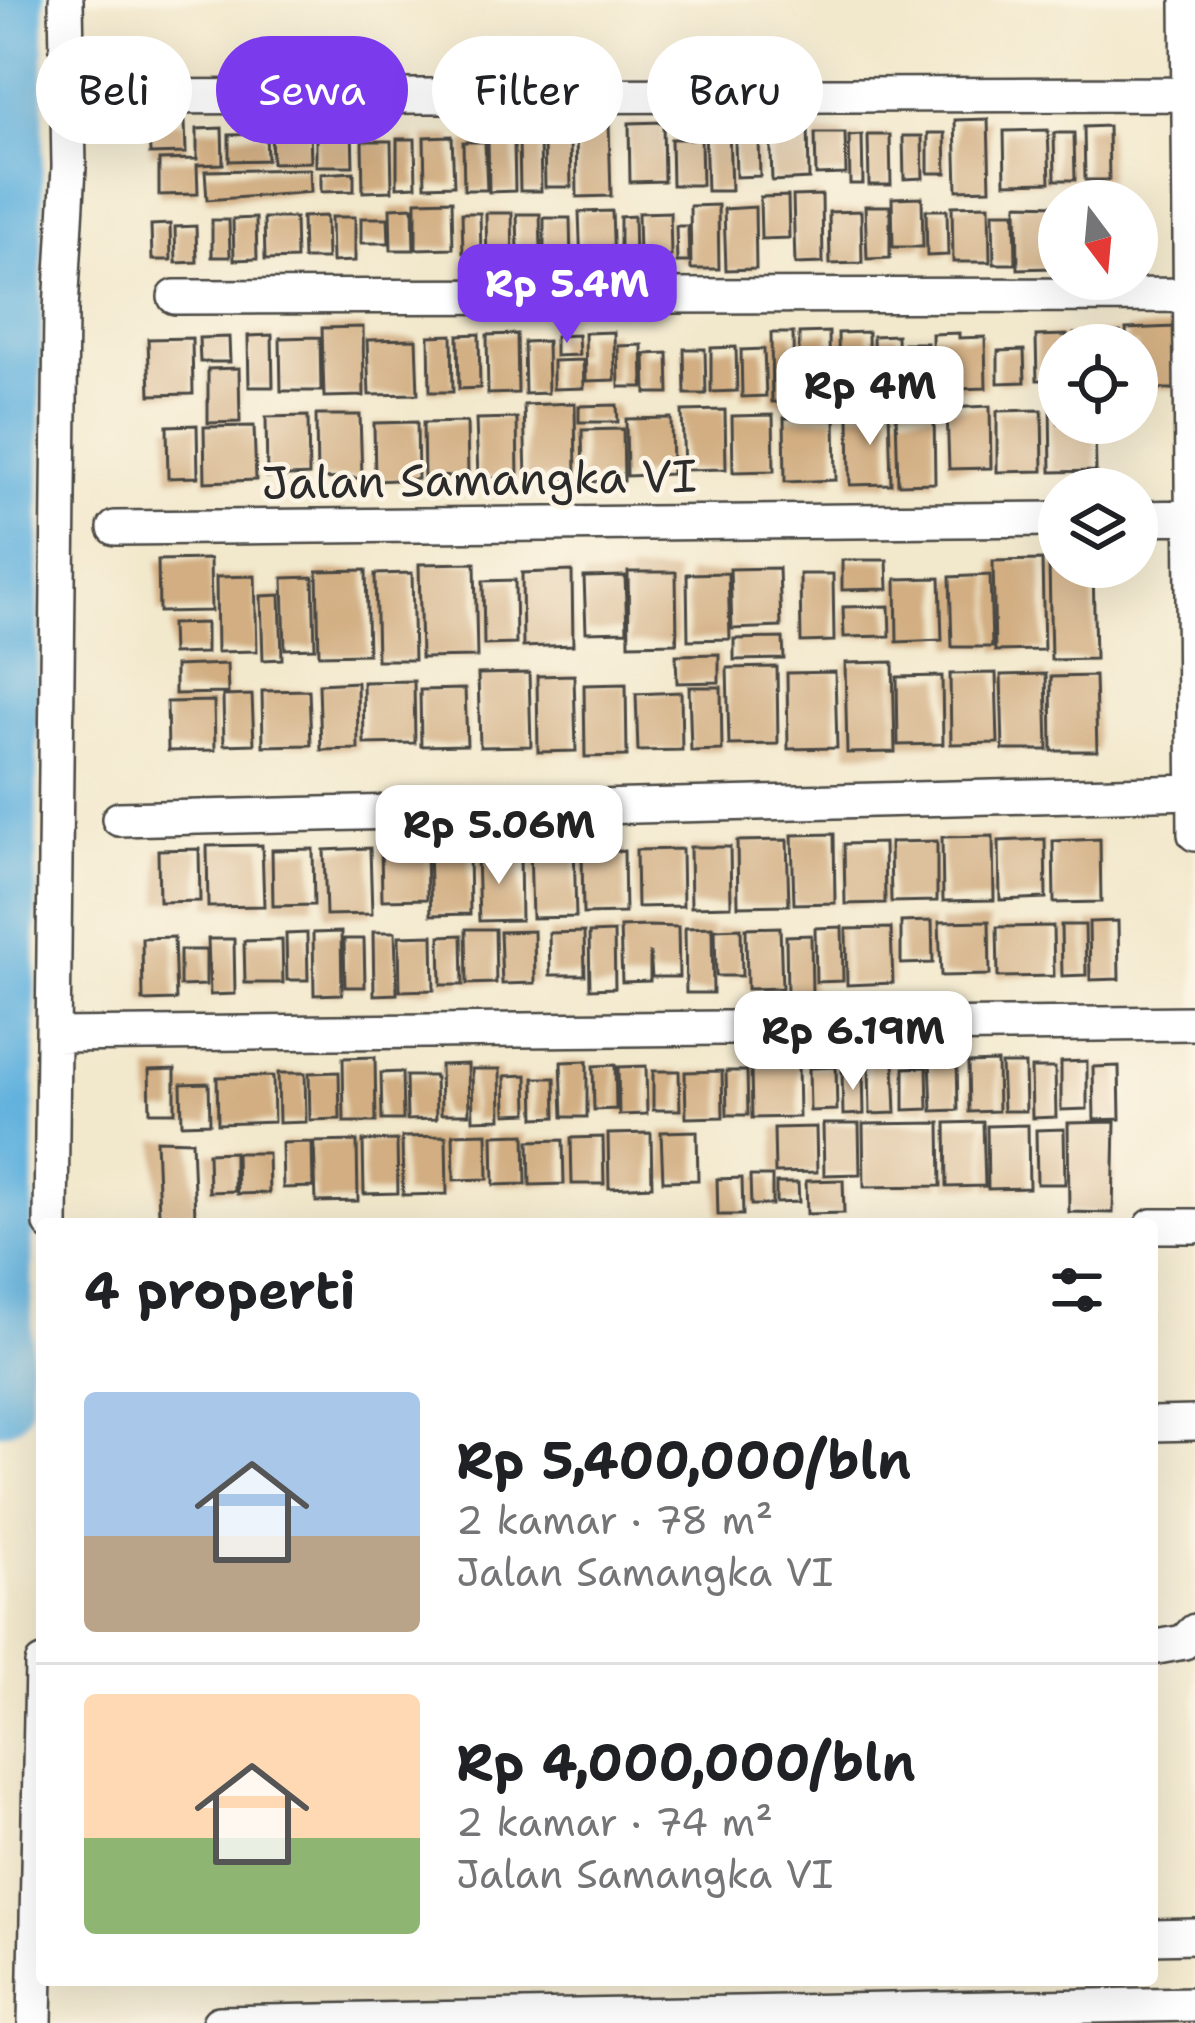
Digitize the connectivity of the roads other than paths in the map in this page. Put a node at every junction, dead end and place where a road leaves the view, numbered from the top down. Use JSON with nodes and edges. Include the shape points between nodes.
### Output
{"nodes":[{"id":1,"x":66,"y":0,"type":"edge"},
{"id":2,"x":1188,"y":0,"type":"edge"},
{"id":3,"x":67,"y":36,"type":"edge"},
{"id":4,"x":1189,"y":94,"type":"junction"},
{"id":5,"x":192,"y":97,"type":"edge"},
{"id":6,"x":67,"y":144,"type":"edge"},
{"id":7,"x":1191,"y":296,"type":"junction"},
{"id":8,"x":175,"y":297,"type":"dead end"},
{"id":9,"x":1158,"y":518,"type":"edge"},
{"id":10,"x":1194,"y":518,"type":"edge"},
{"id":11,"x":1038,"y":519,"type":"edge"},
{"id":12,"x":116,"y":528,"type":"dead end"},
{"id":13,"x":1195,"y":792,"type":"edge"},
{"id":14,"x":119,"y":819,"type":"dead end"},
{"id":15,"x":1195,"y":834,"type":"edge"},
{"id":16,"x":1195,"y":1023,"type":"edge"},
{"id":17,"x":54,"y":1035,"type":"junction"},
{"id":18,"x":51,"y":1218,"type":"edge"},
{"id":19,"x":1158,"y":1226,"type":"edge"},
{"id":20,"x":1195,"y":1226,"type":"edge"},
{"id":21,"x":1195,"y":1423,"type":"edge"},
{"id":22,"x":1158,"y":1424,"type":"edge"},
{"id":23,"x":1195,"y":1631,"type":"edge"},
{"id":24,"x":1158,"y":1647,"type":"edge"},
{"id":25,"x":1158,"y":1936,"type":"edge"},
{"id":26,"x":1195,"y":1936,"type":"edge"},
{"id":27,"x":36,"y":1986,"type":"edge"},
{"id":28,"x":1195,"y":2004,"type":"edge"},
{"id":29,"x":778,"y":2018,"type":"edge"},
{"id":30,"x":672,"y":2019,"type":"edge"},
{"id":31,"x":35,"y":2023,"type":"edge"},
{"id":32,"x":219,"y":2023,"type":"edge"}],
"edges":[{"from":1,"to":3,"type":"street"},
{"from":2,"to":4,"type":"street"},
{"from":4,"to":5,"type":"street"},
{"from":4,"to":7,"type":"street"},
{"from":6,"to":17,"type":"street"},
{"from":7,"to":8,"type":"street"},
{"from":7,"to":10,"type":"street"},
{"from":9,"to":10,"type":"street"},
{"from":10,"to":13,"type":"street"},
{"from":11,"to":12,"type":"street","name":"Jalan Samangka VI"},
{"from":13,"to":14,"type":"street"},
{"from":13,"to":15,"type":"street"},
{"from":16,"to":17,"type":"street"},
{"from":17,"to":18,"type":"street"},
{"from":19,"to":20,"type":"street"},
{"from":21,"to":22,"type":"street"},
{"from":23,"to":24,"type":"street"},
{"from":25,"to":26,"type":"street"},
{"from":27,"to":31,"type":"street"},
{"from":28,"to":29,"type":"street"},
{"from":29,"to":30,"type":"street"},
{"from":30,"to":32,"type":"street"}]}
